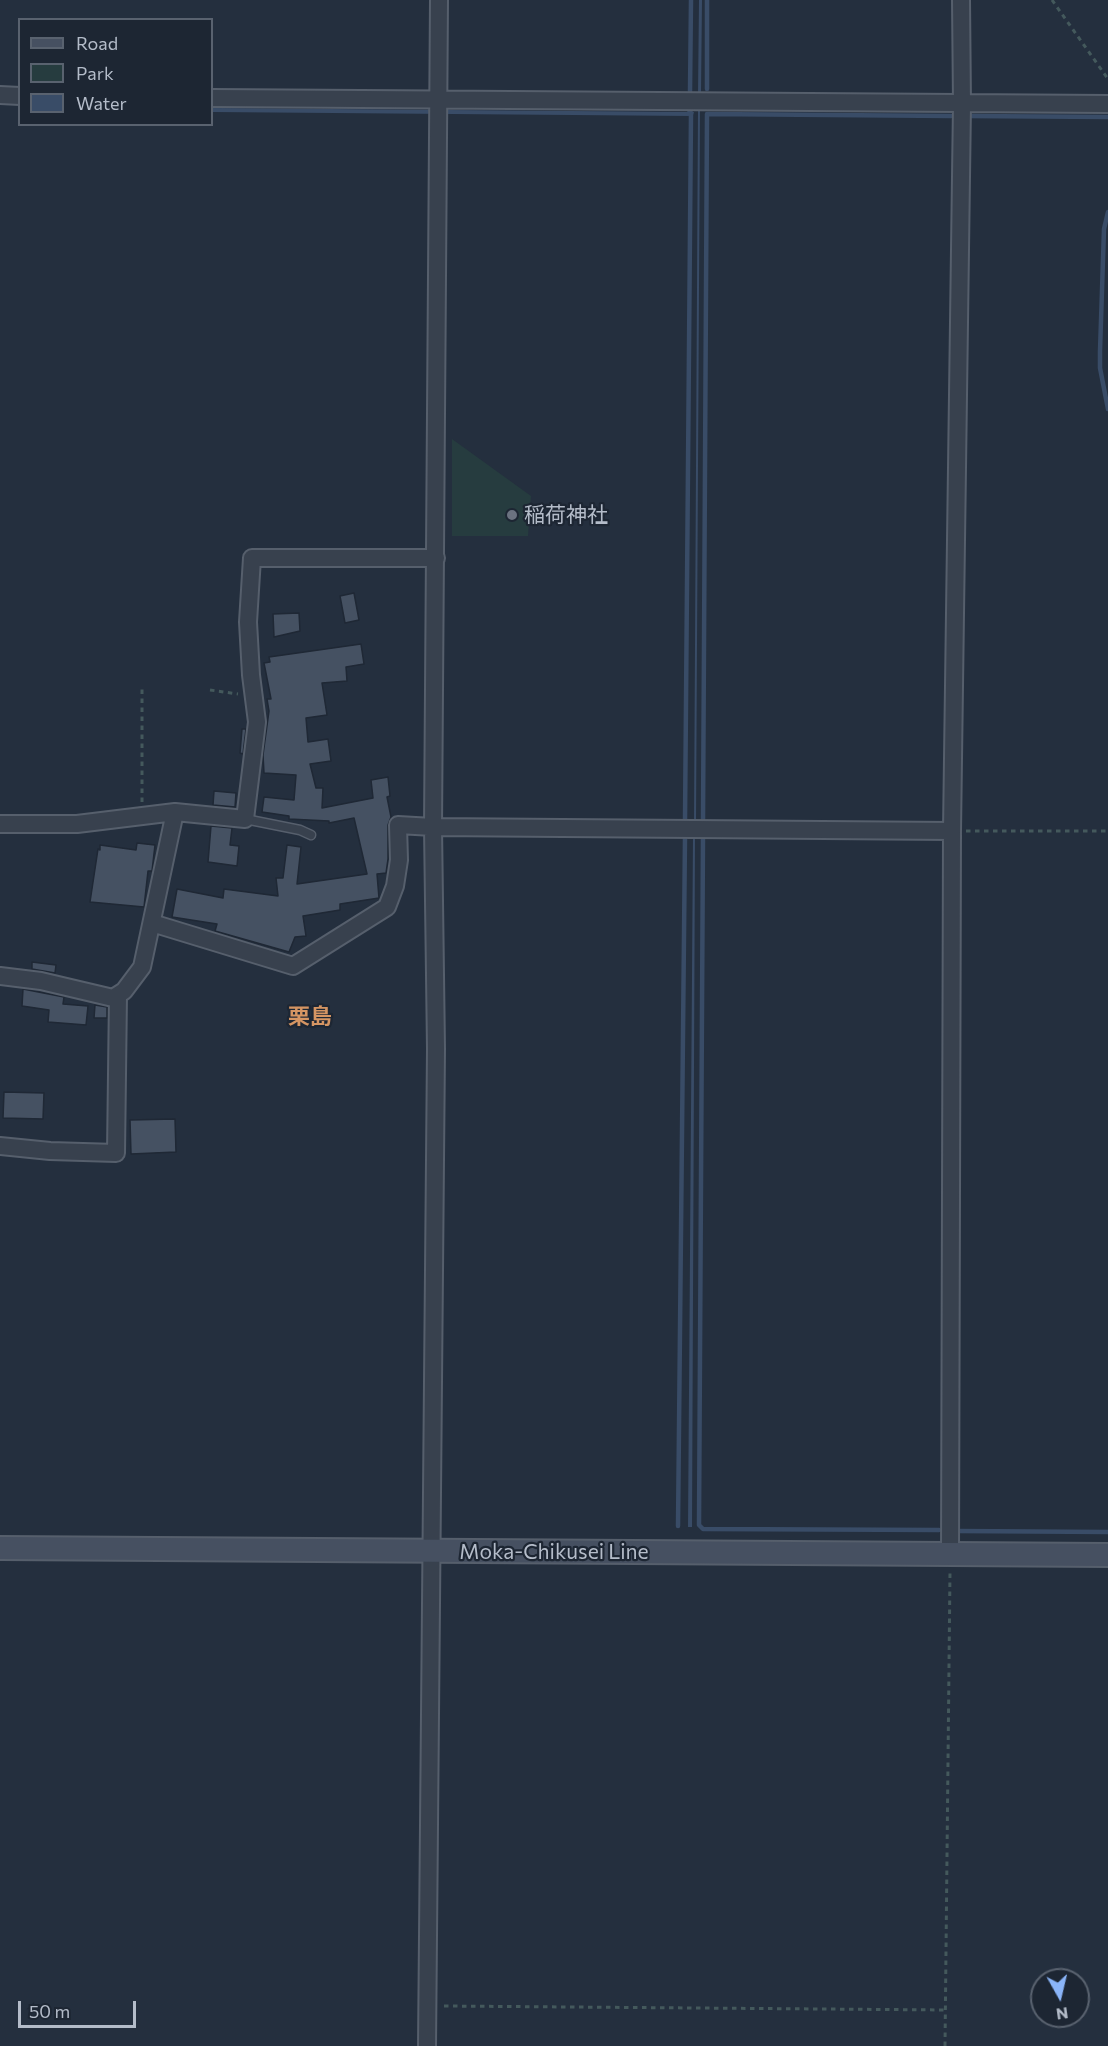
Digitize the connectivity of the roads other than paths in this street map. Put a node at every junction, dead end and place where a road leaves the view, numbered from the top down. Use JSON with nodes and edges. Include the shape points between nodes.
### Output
{"nodes":[{"id":1,"x":439,"y":0,"type":"edge"},
{"id":2,"x":961,"y":0,"type":"edge"},
{"id":3,"x":0,"y":95,"type":"edge"},
{"id":4,"x":18,"y":96,"type":"edge"},
{"id":5,"x":213,"y":98,"type":"edge"},
{"id":6,"x":962,"y":104,"type":"junction"},
{"id":7,"x":1108,"y":104,"type":"edge"},
{"id":8,"x":438,"y":108,"type":"junction"},
{"id":9,"x":436,"y":558,"type":"junction"},
{"id":10,"x":175,"y":812,"type":"junction"},
{"id":11,"x":245,"y":819,"type":"junction"},
{"id":12,"x":0,"y":824,"type":"edge"},
{"id":13,"x":433,"y":827,"type":"junction"},
{"id":14,"x":952,"y":831,"type":"junction"},
{"id":15,"x":311,"y":835,"type":"dead end"},
{"id":16,"x":152,"y":923,"type":"junction"},
{"id":17,"x":0,"y":976,"type":"edge"},
{"id":18,"x":118,"y":994,"type":"junction"},
{"id":19,"x":0,"y":1146,"type":"edge"},
{"id":20,"x":0,"y":1548,"type":"edge"},
{"id":21,"x":430,"y":1551,"type":"junction"},
{"id":22,"x":950,"y":1554,"type":"junction"},
{"id":23,"x":1108,"y":1555,"type":"edge"},
{"id":24,"x":427,"y":2046,"type":"edge"}],
"edges":[{"from":1,"to":8,"type":"street"},
{"from":2,"to":6,"type":"street"},
{"from":3,"to":4,"type":"street"},
{"from":5,"to":8,"type":"street"},
{"from":6,"to":7,"type":"street"},
{"from":6,"to":8,"type":"street"},
{"from":6,"to":14,"type":"street"},
{"from":8,"to":9,"type":"street"},
{"from":9,"to":11,"type":"street","via":[[252,558],[248,622],[257,722]]},
{"from":9,"to":13,"type":"street"},
{"from":10,"to":11,"type":"street"},
{"from":10,"to":12,"type":"street","via":[[77,824]]},
{"from":10,"to":16,"type":"street"},
{"from":11,"to":15,"type":"lane"},
{"from":13,"to":14,"type":"street"},
{"from":13,"to":16,"type":"street","via":[[398,825],[399,860],[387,908],[293,966]]},
{"from":13,"to":21,"type":"street","via":[[436,1049]]},
{"from":14,"to":22,"type":"street"},
{"from":16,"to":18,"type":"street","via":[[142,968]]},
{"from":17,"to":18,"type":"street","via":[[113,998]]},
{"from":18,"to":19,"type":"street","via":[[116,1153]]},
{"from":20,"to":21,"type":"main road","name":"Moka-Chikusei Line"},
{"from":21,"to":22,"type":"main road","name":"Moka-Chikusei Line"},
{"from":21,"to":24,"type":"street"},
{"from":22,"to":23,"type":"main road","name":"Moka-Chikusei Line"}]}
